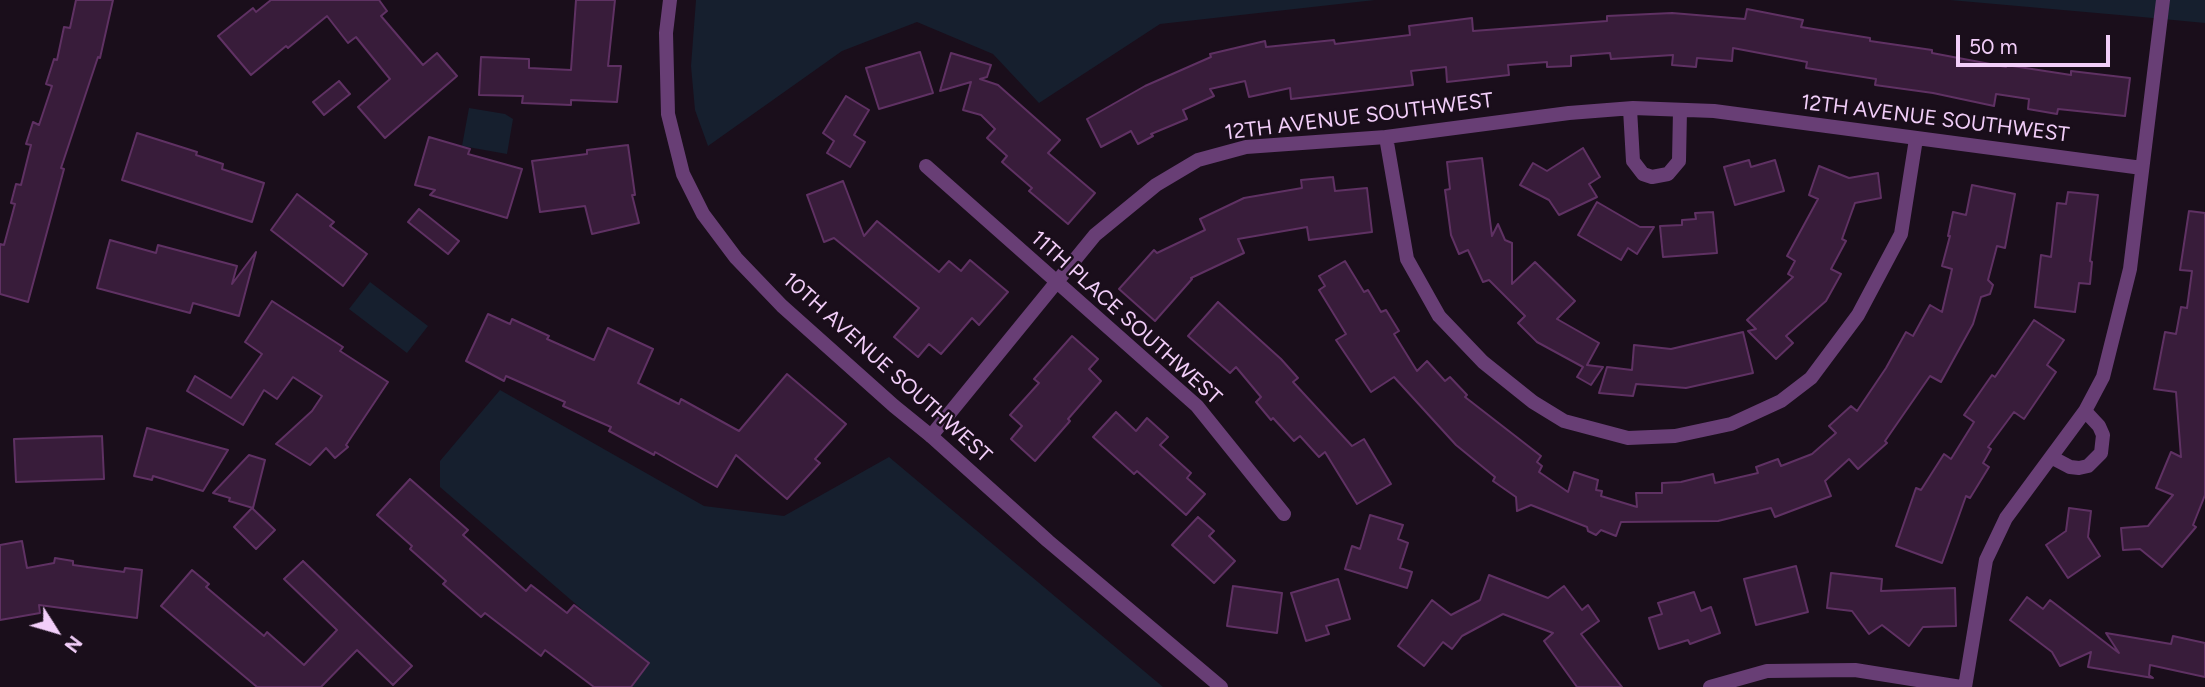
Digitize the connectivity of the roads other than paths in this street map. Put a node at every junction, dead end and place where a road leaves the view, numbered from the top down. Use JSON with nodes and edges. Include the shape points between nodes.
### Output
{"nodes":[{"id":1,"x":670,"y":0,"type":"edge"},
{"id":2,"x":2162,"y":0,"type":"edge"},
{"id":3,"x":1630,"y":108,"type":"junction"},
{"id":4,"x":1680,"y":110,"type":"junction"},
{"id":5,"x":1386,"y":137,"type":"junction"},
{"id":6,"x":1916,"y":139,"type":"junction"},
{"id":7,"x":926,"y":166,"type":"dead end"},
{"id":8,"x":2142,"y":168,"type":"junction"},
{"id":9,"x":1057,"y":283,"type":"junction"},
{"id":10,"x":2085,"y":411,"type":"junction"},
{"id":11,"x":931,"y":436,"type":"junction"},
{"id":12,"x":2051,"y":457,"type":"junction"},
{"id":13,"x":1284,"y":514,"type":"dead end"},
{"id":14,"x":1221,"y":687,"type":"edge"},
{"id":15,"x":1710,"y":687,"type":"edge"},
{"id":16,"x":1963,"y":687,"type":"edge"}],
"edges":[{"from":1,"to":11,"type":"street","name":"10TH AVENUE SOUTHWEST","via":[[668,114],[682,174],[703,214],[736,258],[782,306]]},
{"from":2,"to":8,"type":"street"},
{"from":3,"to":4,"type":"street","name":"12TH AVENUE SOUTHWEST"},
{"from":3,"to":4,"type":"street","via":[[1633,161],[1652,177],[1668,174],[1679,161]]},
{"from":3,"to":5,"type":"street","name":"12TH AVENUE SOUTHWEST"},
{"from":4,"to":6,"type":"street","name":"12TH AVENUE SOUTHWEST"},
{"from":5,"to":6,"type":"street","via":[[1407,259],[1439,316],[1483,362],[1564,421],[1628,438],[1675,436],[1731,424],[1781,401],[1811,378],[1858,315],[1901,234]]},
{"from":5,"to":9,"type":"street","name":"12TH AVENUE SOUTHWEST","via":[[1246,147],[1198,160],[1156,185],[1096,235]]},
{"from":6,"to":8,"type":"street","name":"12TH AVENUE SOUTHWEST"},
{"from":7,"to":9,"type":"street","name":"11TH PLACE SOUTHWEST"},
{"from":8,"to":10,"type":"street","via":[[2130,269],[2103,377]]},
{"from":9,"to":11,"type":"street","name":"12TH AVENUE SOUTHWEST"},
{"from":9,"to":13,"type":"street","name":"11TH PLACE SOUTHWEST","via":[[1197,406]]},
{"from":10,"to":12,"type":"street"},
{"from":10,"to":12,"type":"street","via":[[2103,435],[2101,453],[2079,468]]},
{"from":11,"to":14,"type":"street","name":"10TH AVENUE SOUTHWEST"},
{"from":12,"to":16,"type":"street","via":[[2006,519],[1986,560]]},
{"from":15,"to":16,"type":"street","via":[[1767,671],[1856,670]]}]}
